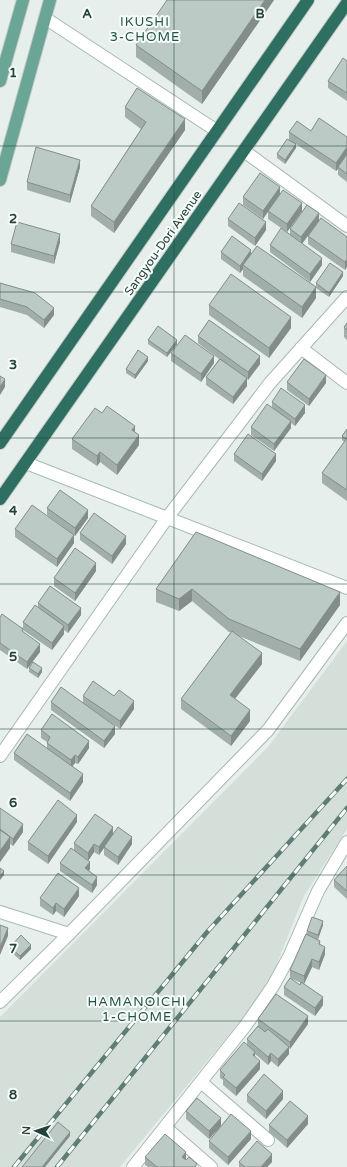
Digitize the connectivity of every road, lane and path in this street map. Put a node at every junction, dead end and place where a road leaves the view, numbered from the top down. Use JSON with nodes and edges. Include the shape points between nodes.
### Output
{"nodes":[{"id":1,"x":23,"y":0,"type":"edge"},
{"id":2,"x":50,"y":0,"type":"edge"},
{"id":3,"x":308,"y":0,"type":"edge"},
{"id":4,"x":347,"y":3,"type":"edge"},
{"id":5,"x":45,"y":18,"type":"junction"},
{"id":6,"x":0,"y":81,"type":"edge"},
{"id":7,"x":217,"y":131,"type":"junction"},
{"id":8,"x":244,"y":151,"type":"junction"},
{"id":9,"x":0,"y":180,"type":"edge"},
{"id":10,"x":347,"y":226,"type":"edge"},
{"id":11,"x":347,"y":297,"type":"edge"},
{"id":12,"x":301,"y":348,"type":"junction"},
{"id":13,"x":347,"y":383,"type":"edge"},
{"id":14,"x":0,"y":442,"type":"edge"},
{"id":15,"x":26,"y":462,"type":"junction"},
{"id":16,"x":0,"y":499,"type":"edge"},
{"id":17,"x":167,"y":518,"type":"junction"},
{"id":18,"x":347,"y":588,"type":"edge"},
{"id":19,"x":347,"y":623,"type":"edge"},
{"id":20,"x":0,"y":756,"type":"edge"},
{"id":21,"x":347,"y":842,"type":"edge"},
{"id":22,"x":0,"y":912,"type":"edge"},
{"id":23,"x":69,"y":934,"type":"junction"},
{"id":24,"x":0,"y":1002,"type":"edge"},
{"id":25,"x":201,"y":1082,"type":"junction"},
{"id":26,"x":165,"y":1127,"type":"junction"},
{"id":27,"x":268,"y":1140,"type":"dead end"},
{"id":28,"x":133,"y":1167,"type":"edge"},
{"id":29,"x":211,"y":1167,"type":"edge"}],
"edges":[{"from":1,"to":6,"type":"main road"},
{"from":2,"to":5,"type":"main road"},
{"from":3,"to":7,"type":"highway","name":"Sangyou-Dori Avenue"},
{"from":4,"to":8,"type":"highway","name":"Sangyou-Dori Avenue"},
{"from":5,"to":7,"type":"street"},
{"from":5,"to":9,"type":"main road"},
{"from":7,"to":14,"type":"highway","name":"Sangyou-Dori Avenue"},
{"from":8,"to":10,"type":"street"},
{"from":8,"to":15,"type":"highway","name":"Sangyou-Dori Avenue"},
{"from":11,"to":12,"type":"street"},
{"from":12,"to":13,"type":"street"},
{"from":12,"to":17,"type":"street","via":[[270,383]]},
{"from":15,"to":16,"type":"highway","name":"Sangyou-Dori Avenue"},
{"from":15,"to":17,"type":"street"},
{"from":17,"to":18,"type":"street"},
{"from":17,"to":20,"type":"street"},
{"from":19,"to":23,"type":"street","via":[[268,730]]},
{"from":21,"to":25,"type":"street","via":[[318,890],[289,957],[273,986]]},
{"from":22,"to":23,"type":"street"},
{"from":23,"to":24,"type":"street"},
{"from":25,"to":26,"type":"street"},
{"from":25,"to":27,"type":"street"},
{"from":26,"to":28,"type":"street"},
{"from":26,"to":29,"type":"street"}]}
